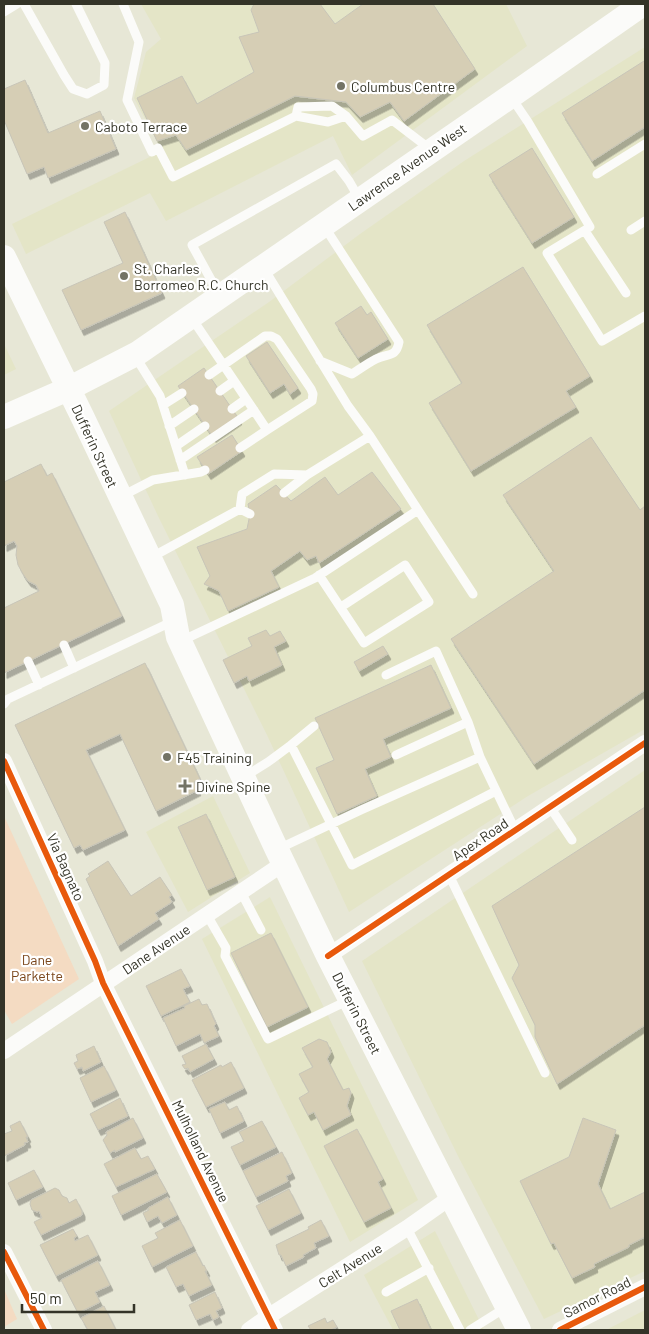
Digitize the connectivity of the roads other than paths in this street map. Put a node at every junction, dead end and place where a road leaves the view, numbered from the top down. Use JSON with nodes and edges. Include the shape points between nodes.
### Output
{"nodes":[{"id":1,"x":17,"y":4,"type":"edge"},
{"id":2,"x":24,"y":4,"type":"edge"},
{"id":3,"x":76,"y":4,"type":"edge"},
{"id":4,"x":123,"y":4,"type":"edge"},
{"id":5,"x":643,"y":4,"type":"edge"},
{"id":6,"x":4,"y":12,"type":"edge"},
{"id":7,"x":511,"y":96,"type":"junction"},
{"id":8,"x":296,"y":116,"type":"junction"},
{"id":9,"x":346,"y":116,"type":"junction"},
{"id":10,"x":645,"y":144,"type":"edge"},
{"id":11,"x":432,"y":150,"type":"junction"},
{"id":12,"x":596,"y":174,"type":"dead end"},
{"id":13,"x":360,"y":200,"type":"junction"},
{"id":14,"x":645,"y":221,"type":"edge"},
{"id":15,"x":324,"y":225,"type":"junction"},
{"id":16,"x":631,"y":230,"type":"dead end"},
{"id":17,"x":585,"y":231,"type":"junction"},
{"id":18,"x":4,"y":257,"type":"edge"},
{"id":19,"x":263,"y":267,"type":"junction"},
{"id":20,"x":4,"y":289,"type":"edge"},
{"id":21,"x":626,"y":293,"type":"dead end"},
{"id":22,"x":220,"y":296,"type":"junction"},
{"id":23,"x":645,"y":316,"type":"edge"},
{"id":24,"x":191,"y":317,"type":"junction"},
{"id":25,"x":171,"y":330,"type":"junction"},
{"id":26,"x":134,"y":356,"type":"junction"},
{"id":27,"x":320,"y":361,"type":"junction"},
{"id":28,"x":223,"y":365,"type":"junction"},
{"id":29,"x":209,"y":375,"type":"dead end"},
{"id":30,"x":234,"y":381,"type":"junction"},
{"id":31,"x":58,"y":386,"type":"junction"},
{"id":32,"x":220,"y":391,"type":"dead end"},
{"id":33,"x":182,"y":392,"type":"dead end"},
{"id":34,"x":246,"y":399,"type":"junction"},
{"id":35,"x":4,"y":403,"type":"edge"},
{"id":36,"x":163,"y":405,"type":"junction"},
{"id":37,"x":232,"y":409,"type":"dead end"},
{"id":38,"x":194,"y":410,"type":"dead end"},
{"id":39,"x":254,"y":410,"type":"junction"},
{"id":40,"x":4,"y":416,"type":"edge"},
{"id":41,"x":169,"y":426,"type":"junction"},
{"id":42,"x":205,"y":426,"type":"dead end"},
{"id":43,"x":267,"y":430,"type":"junction"},
{"id":44,"x":370,"y":436,"type":"junction"},
{"id":45,"x":176,"y":446,"type":"junction"},
{"id":46,"x":240,"y":448,"type":"dead end"},
{"id":47,"x":180,"y":460,"type":"junction"},
{"id":48,"x":205,"y":470,"type":"dead end"},
{"id":49,"x":185,"y":475,"type":"junction"},
{"id":50,"x":307,"y":475,"type":"junction"},
{"id":51,"x":284,"y":493,"type":"dead end"},
{"id":52,"x":119,"y":497,"type":"junction"},
{"id":53,"x":240,"y":509,"type":"junction"},
{"id":54,"x":418,"y":510,"type":"junction"},
{"id":55,"x":250,"y":514,"type":"dead end"},
{"id":56,"x":150,"y":558,"type":"junction"},
{"id":57,"x":319,"y":575,"type":"junction"},
{"id":58,"x":473,"y":594,"type":"dead end"},
{"id":59,"x":340,"y":607,"type":"junction"},
{"id":60,"x":175,"y":634,"type":"junction"},
{"id":61,"x":64,"y":645,"type":"dead end"},
{"id":62,"x":28,"y":662,"type":"dead end"},
{"id":63,"x":74,"y":668,"type":"junction"},
{"id":64,"x":386,"y":675,"type":"dead end"},
{"id":65,"x":39,"y":685,"type":"junction"},
{"id":66,"x":4,"y":704,"type":"edge"},
{"id":67,"x":468,"y":722,"type":"junction"},
{"id":68,"x":314,"y":726,"type":"dead end"},
{"id":69,"x":645,"y":743,"type":"edge"},
{"id":70,"x":291,"y":745,"type":"junction"},
{"id":71,"x":396,"y":755,"type":"dead end"},
{"id":72,"x":480,"y":757,"type":"junction"},
{"id":73,"x":4,"y":760,"type":"edge"},
{"id":74,"x":244,"y":776,"type":"junction"},
{"id":75,"x":496,"y":791,"type":"junction"},
{"id":76,"x":550,"y":807,"type":"junction"},
{"id":77,"x":331,"y":824,"type":"junction"},
{"id":78,"x":515,"y":830,"type":"junction"},
{"id":79,"x":572,"y":840,"type":"dead end"},
{"id":80,"x":280,"y":857,"type":"junction"},
{"id":81,"x":449,"y":875,"type":"junction"},
{"id":82,"x":241,"y":892,"type":"junction"},
{"id":83,"x":207,"y":915,"type":"junction"},
{"id":84,"x":261,"y":930,"type":"dead end"},
{"id":85,"x":328,"y":956,"type":"junction"},
{"id":86,"x":103,"y":984,"type":"junction"},
{"id":87,"x":350,"y":999,"type":"junction"},
{"id":88,"x":4,"y":1051,"type":"edge"},
{"id":89,"x":545,"y":1073,"type":"dead end"},
{"id":90,"x":451,"y":1197,"type":"junction"},
{"id":91,"x":407,"y":1228,"type":"junction"},
{"id":92,"x":4,"y":1252,"type":"edge"},
{"id":93,"x":429,"y":1268,"type":"junction"},
{"id":94,"x":645,"y":1287,"type":"edge"},
{"id":95,"x":386,"y":1292,"type":"dead end"},
{"id":96,"x":507,"y":1306,"type":"junction"},
{"id":97,"x":272,"y":1323,"type":"edge"},
{"id":98,"x":44,"y":1330,"type":"edge"},
{"id":99,"x":249,"y":1330,"type":"edge"},
{"id":100,"x":460,"y":1330,"type":"edge"},
{"id":101,"x":470,"y":1330,"type":"edge"},
{"id":102,"x":519,"y":1330,"type":"edge"},
{"id":103,"x":560,"y":1330,"type":"edge"}],
"edges":[{"from":1,"to":6,"type":"lane"},
{"from":2,"to":3,"type":"lane","via":[[72,89],[87,94],[104,85],[105,63]]},
{"from":4,"to":8,"type":"lane","via":[[139,42],[127,100],[152,152],[158,148],[173,177]]},
{"from":5,"to":7,"type":"main road","name":"Lawrence Avenue West"},
{"from":7,"to":11,"type":"main road","name":"Lawrence Avenue West"},
{"from":7,"to":17,"type":"lane","via":[[590,227]]},
{"from":8,"to":9,"type":"lane","via":[[328,122]]},
{"from":8,"to":9,"type":"lane","via":[[298,107],[332,106]]},
{"from":9,"to":11,"type":"lane","via":[[363,136],[392,120]]},
{"from":10,"to":12,"type":"lane"},
{"from":11,"to":13,"type":"main road","name":"Lawrence Avenue West"},
{"from":13,"to":15,"type":"main road","name":"Lawrence Avenue West"},
{"from":13,"to":22,"type":"lane","via":[[336,164],[192,245]]},
{"from":14,"to":16,"type":"lane"},
{"from":15,"to":19,"type":"main road","name":"Lawrence Avenue West"},
{"from":15,"to":27,"type":"lane","via":[[399,342],[398,349],[392,354],[377,358],[352,374]]},
{"from":17,"to":21,"type":"lane"},
{"from":17,"to":23,"type":"lane","via":[[547,254],[602,341]]},
{"from":18,"to":31,"type":"main road","name":"Dufferin Street"},
{"from":19,"to":22,"type":"main road","name":"Lawrence Avenue West"},
{"from":19,"to":27,"type":"lane"},
{"from":20,"to":31,"type":"main road","name":"Dufferin Street"},
{"from":22,"to":24,"type":"main road","name":"Lawrence Avenue West"},
{"from":24,"to":25,"type":"main road","name":"Lawrence Avenue West"},
{"from":24,"to":28,"type":"lane"},
{"from":25,"to":26,"type":"main road","name":"Lawrence Avenue West"},
{"from":25,"to":31,"type":"main road","name":"Lawrence Avenue West","via":[[134,344]]},
{"from":26,"to":31,"type":"main road","name":"Lawrence Avenue West"},
{"from":26,"to":36,"type":"lane"},
{"from":27,"to":44,"type":"lane"},
{"from":28,"to":29,"type":"lane"},
{"from":28,"to":30,"type":"lane"},
{"from":28,"to":43,"type":"lane","via":[[264,336],[271,336],[277,339],[311,389],[312,401]]},
{"from":30,"to":32,"type":"lane"},
{"from":30,"to":34,"type":"lane"},
{"from":31,"to":35,"type":"main road","name":"Lawrence Avenue West"},
{"from":31,"to":40,"type":"main road","name":"Lawrence Avenue West"},
{"from":31,"to":52,"type":"main road","name":"Dufferin Street","via":[[82,416]]},
{"from":31,"to":60,"type":"main road","name":"Dufferin Street","via":[[158,614]]},
{"from":33,"to":36,"type":"lane"},
{"from":34,"to":37,"type":"lane"},
{"from":34,"to":39,"type":"lane"},
{"from":36,"to":41,"type":"lane"},
{"from":38,"to":41,"type":"lane"},
{"from":39,"to":43,"type":"lane"},
{"from":39,"to":47,"type":"lane"},
{"from":41,"to":45,"type":"lane"},
{"from":42,"to":45,"type":"lane"},
{"from":43,"to":46,"type":"lane"},
{"from":44,"to":50,"type":"lane"},
{"from":44,"to":54,"type":"lane"},
{"from":45,"to":47,"type":"lane"},
{"from":47,"to":49,"type":"lane"},
{"from":48,"to":49,"type":"lane"},
{"from":49,"to":52,"type":"lane","via":[[153,480]]},
{"from":50,"to":51,"type":"lane"},
{"from":50,"to":53,"type":"lane","via":[[274,474],[242,494]]},
{"from":52,"to":56,"type":"main road","name":"Dufferin Street"},
{"from":53,"to":55,"type":"lane"},
{"from":53,"to":56,"type":"lane"},
{"from":54,"to":57,"type":"lane"},
{"from":54,"to":58,"type":"lane"},
{"from":56,"to":60,"type":"main road","name":"Dufferin Street","via":[[172,605]]},
{"from":57,"to":59,"type":"lane"},
{"from":57,"to":60,"type":"lane"},
{"from":59,"to":59,"type":"lane","via":[[364,643],[430,602],[405,565]]},
{"from":60,"to":63,"type":"lane"},
{"from":60,"to":74,"type":"main road","name":"Dufferin Street"},
{"from":61,"to":63,"type":"lane"},
{"from":62,"to":65,"type":"lane"},
{"from":63,"to":65,"type":"lane"},
{"from":64,"to":67,"type":"lane","via":[[436,651]]},
{"from":65,"to":66,"type":"lane"},
{"from":67,"to":71,"type":"lane"},
{"from":67,"to":72,"type":"lane"},
{"from":68,"to":70,"type":"lane"},
{"from":69,"to":76,"type":"street","name":"Apex Road"},
{"from":70,"to":74,"type":"lane"},
{"from":70,"to":77,"type":"lane"},
{"from":72,"to":75,"type":"lane"},
{"from":72,"to":77,"type":"lane"},
{"from":73,"to":86,"type":"street","name":"Via Bagnato"},
{"from":74,"to":80,"type":"main road","name":"Dufferin Street"},
{"from":75,"to":77,"type":"lane","via":[[352,865]]},
{"from":75,"to":78,"type":"lane"},
{"from":76,"to":78,"type":"street","name":"Apex Road"},
{"from":76,"to":79,"type":"lane"},
{"from":77,"to":80,"type":"lane"},
{"from":78,"to":81,"type":"street","name":"Apex Road"},
{"from":80,"to":82,"type":"street","name":"Dane Avenue"},
{"from":80,"to":85,"type":"main road","name":"Dufferin Street"},
{"from":81,"to":85,"type":"street","name":"Apex Road"},
{"from":81,"to":89,"type":"lane"},
{"from":82,"to":83,"type":"street","name":"Dane Avenue"},
{"from":82,"to":84,"type":"lane"},
{"from":83,"to":86,"type":"street","name":"Dane Avenue"},
{"from":83,"to":87,"type":"lane","via":[[268,1039]]},
{"from":85,"to":87,"type":"main road","name":"Dufferin Street"},
{"from":86,"to":88,"type":"street","name":"Dane Avenue"},
{"from":86,"to":97,"type":"street","name":"Mulholland Avenue"},
{"from":87,"to":90,"type":"main road","name":"Dufferin Street"},
{"from":90,"to":91,"type":"street","name":"Celt Avenue"},
{"from":90,"to":96,"type":"main road","name":"Dufferin Street"},
{"from":91,"to":93,"type":"lane"},
{"from":91,"to":97,"type":"street","name":"Celt Avenue"},
{"from":92,"to":98,"type":"street"},
{"from":93,"to":95,"type":"lane"},
{"from":93,"to":100,"type":"lane"},
{"from":94,"to":103,"type":"street","name":"Samor Road"},
{"from":96,"to":101,"type":"lane"},
{"from":96,"to":102,"type":"main road","name":"Dufferin Street"},
{"from":97,"to":99,"type":"street","name":"Celt Avenue"}]}
